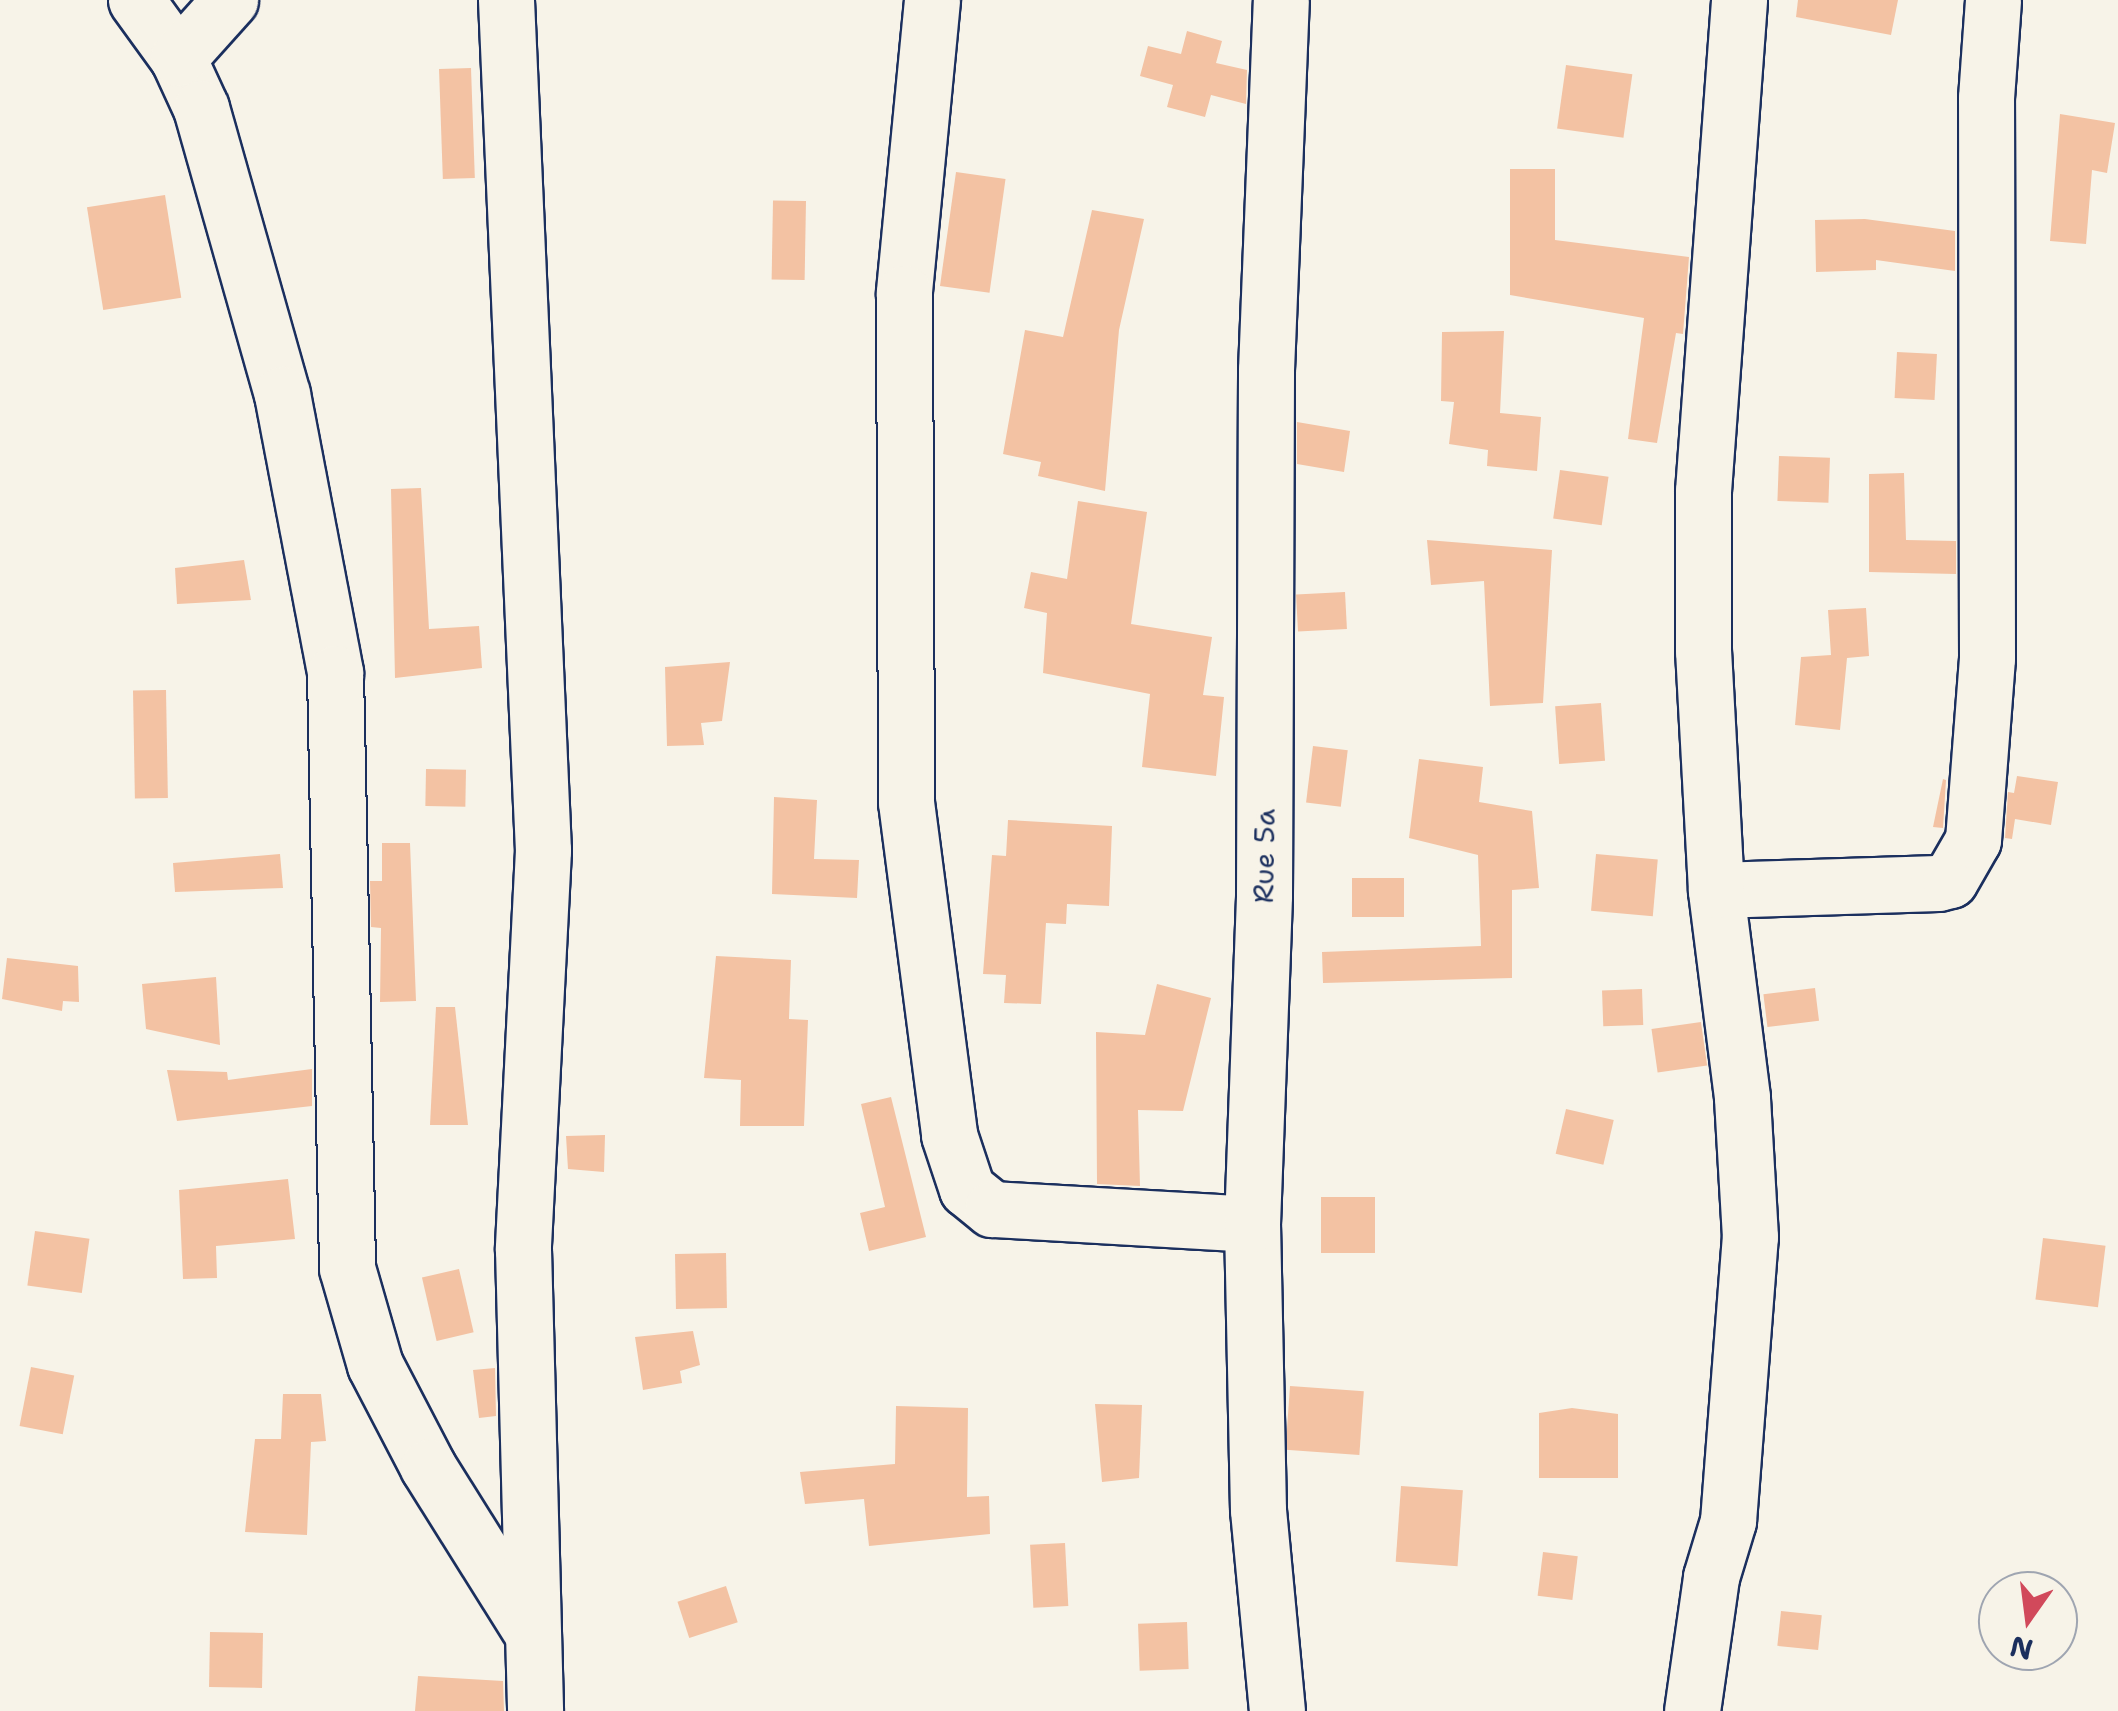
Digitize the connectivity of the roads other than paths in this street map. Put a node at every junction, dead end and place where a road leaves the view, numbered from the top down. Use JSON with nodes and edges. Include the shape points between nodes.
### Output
{"nodes":[{"id":1,"x":136,"y":0,"type":"edge"},
{"id":2,"x":230,"y":0,"type":"edge"},
{"id":3,"x":506,"y":0,"type":"edge"},
{"id":4,"x":932,"y":0,"type":"edge"},
{"id":5,"x":1281,"y":0,"type":"edge"},
{"id":6,"x":1738,"y":0,"type":"edge"},
{"id":7,"x":1993,"y":0,"type":"edge"},
{"id":8,"x":178,"y":58,"type":"junction"},
{"id":9,"x":1716,"y":890,"type":"junction"},
{"id":10,"x":1252,"y":1224,"type":"junction"},
{"id":11,"x":532,"y":1633,"type":"junction"},
{"id":12,"x":535,"y":1711,"type":"edge"},
{"id":13,"x":1276,"y":1711,"type":"edge"},
{"id":14,"x":1692,"y":1711,"type":"edge"}],
"edges":[{"from":1,"to":8,"type":"street"},
{"from":2,"to":8,"type":"street"},
{"from":3,"to":11,"type":"street","via":[[543,850],[524,1250]]},
{"from":4,"to":10,"type":"street","via":[[904,292],[906,802],[950,1135],[968,1189],[992,1209]]},
{"from":5,"to":10,"type":"street","name":"Rue 5a","via":[[1266,370],[1264,895]]},
{"from":6,"to":9,"type":"street","via":[[1702,491]]},
{"from":7,"to":9,"type":"street","via":[[1986,98],[1987,658],[1973,840],[1950,880],[1938,883]]},
{"from":8,"to":11,"type":"street","via":[[201,108],[282,394],[336,673],[347,1268],[376,1365],[428,1466]]},
{"from":9,"to":14,"type":"street","via":[[1742,1097],[1750,1237],[1728,1521],[1711,1577]]},
{"from":10,"to":13,"type":"street","name":"Rue 5a","via":[[1258,1510]]},
{"from":11,"to":12,"type":"street"}]}
